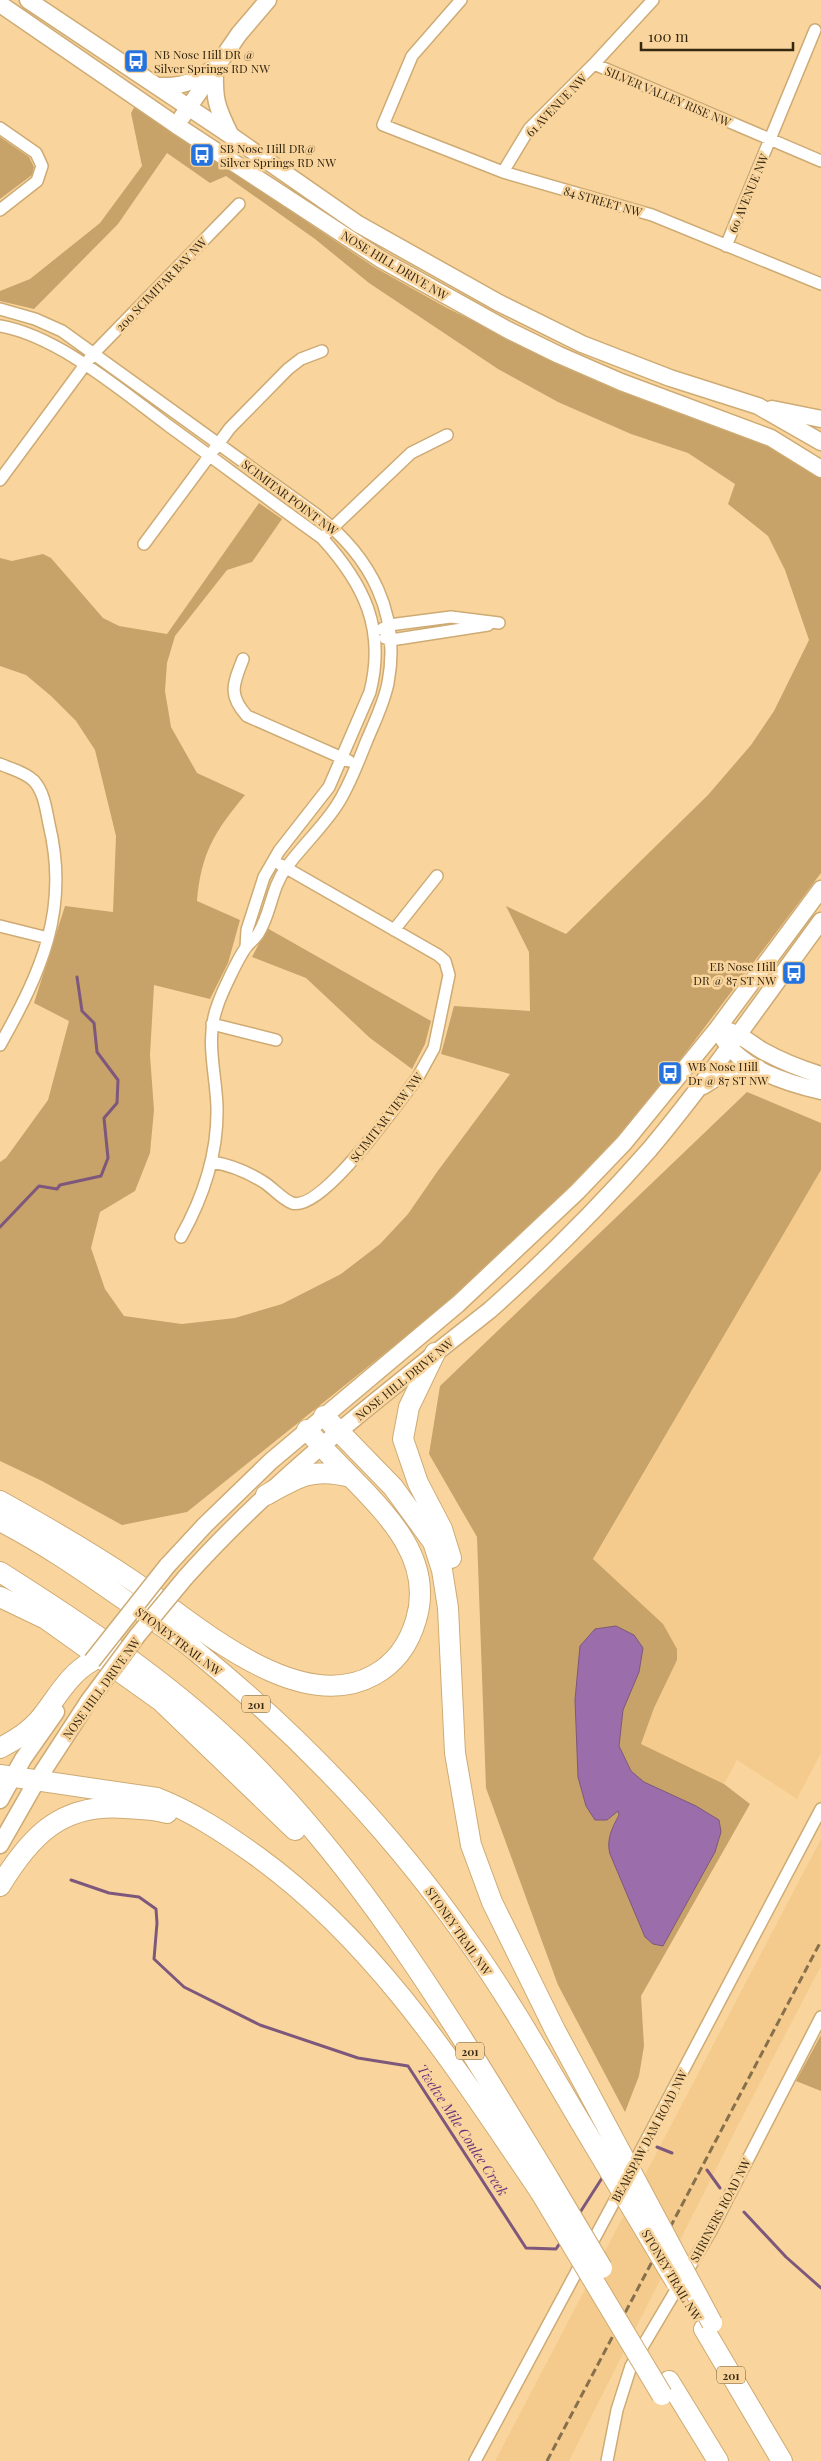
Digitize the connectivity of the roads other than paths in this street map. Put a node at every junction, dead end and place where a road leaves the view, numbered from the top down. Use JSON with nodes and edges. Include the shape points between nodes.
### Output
{"nodes":[{"id":1,"x":28,"y":0,"type":"edge"},
{"id":2,"x":268,"y":0,"type":"edge"},
{"id":3,"x":461,"y":0,"type":"edge"},
{"id":4,"x":653,"y":0,"type":"edge"},
{"id":5,"x":0,"y":4,"type":"edge"},
{"id":6,"x":815,"y":30,"type":"dead end"},
{"id":7,"x":594,"y":64,"type":"junction"},
{"id":8,"x":216,"y":67,"type":"junction"},
{"id":9,"x":157,"y":86,"type":"junction"},
{"id":10,"x":188,"y":108,"type":"junction"},
{"id":11,"x":176,"y":125,"type":"junction"},
{"id":12,"x":0,"y":128,"type":"edge"},
{"id":13,"x":230,"y":135,"type":"junction"},
{"id":14,"x":770,"y":140,"type":"junction"},
{"id":15,"x":821,"y":162,"type":"edge"},
{"id":16,"x":503,"y":172,"type":"junction"},
{"id":17,"x":239,"y":204,"type":"dead end"},
{"id":18,"x":0,"y":210,"type":"edge"},
{"id":19,"x":726,"y":246,"type":"junction"},
{"id":20,"x":821,"y":284,"type":"edge"},
{"id":21,"x":0,"y":309,"type":"edge"},
{"id":22,"x":0,"y":326,"type":"edge"},
{"id":23,"x":322,"y":351,"type":"dead end"},
{"id":24,"x":93,"y":354,"type":"junction"},
{"id":25,"x":84,"y":365,"type":"junction"},
{"id":26,"x":758,"y":406,"type":"junction"},
{"id":27,"x":821,"y":418,"type":"edge"},
{"id":28,"x":447,"y":435,"type":"dead end"},
{"id":29,"x":821,"y":442,"type":"edge"},
{"id":30,"x":217,"y":443,"type":"junction"},
{"id":31,"x":208,"y":455,"type":"junction"},
{"id":32,"x":821,"y":469,"type":"edge"},
{"id":33,"x":0,"y":480,"type":"edge"},
{"id":34,"x":333,"y":528,"type":"junction"},
{"id":35,"x":322,"y":538,"type":"junction"},
{"id":36,"x":144,"y":544,"type":"dead end"},
{"id":37,"x":389,"y":625,"type":"junction"},
{"id":38,"x":374,"y":633,"type":"junction"},
{"id":39,"x":391,"y":640,"type":"junction"},
{"id":40,"x":243,"y":658,"type":"dead end"},
{"id":41,"x":342,"y":758,"type":"junction"},
{"id":42,"x":0,"y":764,"type":"edge"},
{"id":43,"x":357,"y":764,"type":"junction"},
{"id":44,"x":272,"y":861,"type":"junction"},
{"id":45,"x":286,"y":868,"type":"junction"},
{"id":46,"x":437,"y":876,"type":"dead end"},
{"id":47,"x":821,"y":889,"type":"edge"},
{"id":48,"x":821,"y":921,"type":"edge"},
{"id":49,"x":0,"y":926,"type":"edge"},
{"id":50,"x":394,"y":930,"type":"junction"},
{"id":51,"x":48,"y":938,"type":"junction"},
{"id":52,"x":246,"y":947,"type":"junction"},
{"id":53,"x":212,"y":1024,"type":"junction"},
{"id":54,"x":717,"y":1029,"type":"junction"},
{"id":55,"x":276,"y":1040,"type":"dead end"},
{"id":56,"x":733,"y":1040,"type":"junction"},
{"id":57,"x":0,"y":1045,"type":"edge"},
{"id":58,"x":758,"y":1068,"type":"junction"},
{"id":59,"x":821,"y":1075,"type":"edge"},
{"id":60,"x":696,"y":1090,"type":"junction"},
{"id":61,"x":821,"y":1091,"type":"edge"},
{"id":62,"x":212,"y":1162,"type":"junction"},
{"id":63,"x":181,"y":1237,"type":"dead end"},
{"id":64,"x":435,"y":1353,"type":"junction"},
{"id":65,"x":324,"y":1416,"type":"junction"},
{"id":66,"x":307,"y":1430,"type":"junction"},
{"id":67,"x":339,"y":1432,"type":"junction"},
{"id":68,"x":322,"y":1446,"type":"junction"},
{"id":69,"x":351,"y":1477,"type":"junction"},
{"id":70,"x":266,"y":1495,"type":"junction"},
{"id":71,"x":0,"y":1501,"type":"edge"},
{"id":72,"x":0,"y":1521,"type":"edge"},
{"id":73,"x":0,"y":1572,"type":"edge"},
{"id":74,"x":0,"y":1597,"type":"edge"},
{"id":75,"x":92,"y":1661,"type":"joint"},
{"id":76,"x":68,"y":1687,"type":"junction"},
{"id":77,"x":450,"y":1689,"type":"junction"},
{"id":78,"x":0,"y":1748,"type":"edge"},
{"id":79,"x":7,"y":1776,"type":"edge"},
{"id":80,"x":36,"y":1782,"type":"junction"},
{"id":81,"x":0,"y":1800,"type":"edge"},
{"id":82,"x":821,"y":1809,"type":"edge"},
{"id":83,"x":224,"y":1834,"type":"junction"},
{"id":84,"x":0,"y":1845,"type":"edge"},
{"id":85,"x":0,"y":1886,"type":"edge"},
{"id":86,"x":387,"y":1926,"type":"junction"},
{"id":87,"x":821,"y":2017,"type":"edge"},
{"id":88,"x":545,"y":2186,"type":"junction"},
{"id":89,"x":708,"y":2326,"type":"junction"},
{"id":90,"x":666,"y":2388,"type":"junction"},
{"id":91,"x":475,"y":2461,"type":"edge"},
{"id":92,"x":607,"y":2461,"type":"edge"},
{"id":93,"x":702,"y":2461,"type":"edge"},
{"id":94,"x":718,"y":2461,"type":"edge"},
{"id":95,"x":782,"y":2461,"type":"edge"}],
"edges":[{"from":1,"to":9,"type":"main road","name":"NOSE HILL DRIVE NW"},
{"from":2,"to":8,"type":"main road"},
{"from":3,"to":16,"type":"street","name":"84 STREET NW","via":[[412,56],[383,125]]},
{"from":4,"to":7,"type":"street","name":"SILVER VALLEY RISE NW"},
{"from":5,"to":11,"type":"main road","name":"NOSE HILL DRIVE NW"},
{"from":6,"to":14,"type":"street","name":"60 AVENUE NW"},
{"from":7,"to":14,"type":"street","name":"SILVER VALLEY RISE NW"},
{"from":7,"to":16,"type":"street","name":"61 AVENUE NW","via":[[529,129]]},
{"from":8,"to":9,"type":"main road","via":[[190,83]]},
{"from":8,"to":10,"type":"main road"},
{"from":8,"to":13,"type":"main road","via":[[216,107]]},
{"from":9,"to":10,"type":"main road","name":"NOSE HILL DRIVE NW"},
{"from":10,"to":11,"type":"main road"},
{"from":10,"to":13,"type":"main road","name":"NOSE HILL DRIVE NW"},
{"from":11,"to":32,"type":"main road","name":"NOSE HILL DRIVE NW","via":[[382,260],[508,330],[621,382],[771,438]]},
{"from":12,"to":18,"type":"street","via":[[36,153],[42,166],[37,181]]},
{"from":13,"to":26,"type":"main road","name":"NOSE HILL DRIVE NW","via":[[358,224],[499,303],[608,354]]},
{"from":14,"to":15,"type":"street","name":"SILVER VALLEY RISE NW"},
{"from":14,"to":19,"type":"street","name":"60 AVENUE NW"},
{"from":16,"to":19,"type":"street","name":"84 STREET NW","via":[[652,215]]},
{"from":17,"to":24,"type":"street","name":"200 SCIMITAR BAY NW"},
{"from":19,"to":20,"type":"street","name":"84 STREET NW"},
{"from":21,"to":24,"type":"street","name":"SCIMITAR POINT NW","via":[[48,324]]},
{"from":22,"to":25,"type":"street","name":"SCIMITAR POINT NW","via":[[43,340]]},
{"from":23,"to":30,"type":"street","via":[[288,368]]},
{"from":24,"to":25,"type":"street","name":"200 SCIMITAR BAY NW"},
{"from":24,"to":30,"type":"street","name":"SCIMITAR POINT NW"},
{"from":25,"to":31,"type":"street","name":"SCIMITAR POINT NW"},
{"from":25,"to":33,"type":"street","name":"200 SCIMITAR BAY NW"},
{"from":26,"to":27,"type":"main road"},
{"from":26,"to":29,"type":"main road","name":"NOSE HILL DRIVE NW"},
{"from":28,"to":34,"type":"street","via":[[411,453]]},
{"from":30,"to":31,"type":"street"},
{"from":30,"to":34,"type":"street","name":"SCIMITAR POINT NW"},
{"from":31,"to":35,"type":"street","name":"SCIMITAR POINT NW"},
{"from":31,"to":36,"type":"street"},
{"from":34,"to":35,"type":"street"},
{"from":34,"to":37,"type":"street","name":"SCIMITAR POINT NW","via":[[364,562],[381,596]]},
{"from":35,"to":38,"type":"street","name":"SCIMITAR POINT NW","via":[[355,578]]},
{"from":37,"to":38,"type":"street"},
{"from":37,"to":39,"type":"street","name":"SCIMITAR POINT NW"},
{"from":37,"to":39,"type":"street","via":[[451,617],[499,623]]},
{"from":38,"to":39,"type":"street"},
{"from":38,"to":41,"type":"street","name":"SCIMITAR POINT NW","via":[[373,680]]},
{"from":39,"to":43,"type":"street","name":"SCIMITAR POINT NW","via":[[385,696]]},
{"from":40,"to":41,"type":"street","via":[[232,686],[239,707],[247,716]]},
{"from":41,"to":43,"type":"street"},
{"from":41,"to":44,"type":"street","name":"SCIMITAR POINT NW","via":[[329,787]]},
{"from":42,"to":51,"type":"street","via":[[29,777],[42,794],[52,834],[56,885]]},
{"from":43,"to":45,"type":"street","name":"SCIMITAR POINT NW","via":[[337,805]]},
{"from":44,"to":45,"type":"street","name":"SCIMITAR VIEW NW"},
{"from":44,"to":52,"type":"street","name":"SCIMITAR POINT NW","via":[[253,909]]},
{"from":45,"to":50,"type":"street","name":"SCIMITAR VIEW NW"},
{"from":45,"to":52,"type":"street","name":"SCIMITAR POINT NW","via":[[258,934]]},
{"from":46,"to":50,"type":"street"},
{"from":47,"to":54,"type":"main road","name":"NOSE HILL DRIVE NW"},
{"from":48,"to":56,"type":"main road","name":"NOSE HILL DRIVE NW"},
{"from":49,"to":51,"type":"street"},
{"from":50,"to":62,"type":"street","name":"SCIMITAR VIEW NW","via":[[438,955],[449,971],[437,1038],[418,1077],[346,1168],[308,1202],[299,1204],[286,1200],[254,1176],[226,1164]]},
{"from":51,"to":57,"type":"street","via":[[32,988]]},
{"from":52,"to":53,"type":"street","name":"SCIMITAR POINT NW","via":[[222,993]]},
{"from":53,"to":55,"type":"street"},
{"from":53,"to":62,"type":"street","name":"SCIMITAR POINT NW","via":[[211,1050],[217,1107]]},
{"from":54,"to":56,"type":"main road"},
{"from":54,"to":65,"type":"main road","name":"NOSE HILL DRIVE NW","via":[[630,1136],[577,1192],[458,1304]]},
{"from":56,"to":58,"type":"main road"},
{"from":56,"to":59,"type":"main road"},
{"from":56,"to":60,"type":"main road","name":"NOSE HILL DRIVE NW"},
{"from":58,"to":60,"type":"main road","via":[[726,1072]]},
{"from":58,"to":61,"type":"main road","via":[[794,1084]]},
{"from":60,"to":64,"type":"main road","name":"NOSE HILL DRIVE NW","via":[[650,1148],[571,1234],[490,1310]]},
{"from":62,"to":63,"type":"street","name":"SCIMITAR POINT NW","via":[[201,1199]]},
{"from":64,"to":67,"type":"main road","name":"NOSE HILL DRIVE NW"},
{"from":64,"to":77,"type":"highway","via":[[409,1407],[403,1439],[418,1483],[442,1529],[458,1584],[459,1611]]},
{"from":65,"to":66,"type":"main road","name":"NOSE HILL DRIVE NW"},
{"from":65,"to":67,"type":"highway"},
{"from":66,"to":68,"type":"highway"},
{"from":66,"to":75,"type":"main road","name":"NOSE HILL DRIVE NW","bridge":true,"via":[[243,1487],[166,1566]]},
{"from":67,"to":68,"type":"main road","name":"NOSE HILL DRIVE NW"},
{"from":67,"to":77,"type":"highway","via":[[393,1487],[433,1542],[442,1570],[448,1608]]},
{"from":68,"to":69,"type":"highway"},
{"from":68,"to":70,"type":"main road","name":"NOSE HILL DRIVE NW"},
{"from":69,"to":70,"type":"highway","via":[[318,1472]]},
{"from":69,"to":71,"type":"highway","via":[[388,1516],[405,1540],[417,1571],[421,1595],[414,1626],[398,1657],[382,1671],[364,1680],[332,1688],[294,1681],[249,1660],[83,1548]]},
{"from":70,"to":80,"type":"main road","name":"NOSE HILL DRIVE NW","bridge":true,"via":[[225,1533],[137,1636],[88,1702]]},
{"from":72,"to":89,"type":"highway","name":"STONEY TRAIL NW","number":"201","bridge":true,"via":[[82,1569],[196,1650],[293,1737],[355,1800],[406,1858],[467,1938]]},
{"from":73,"to":86,"type":"highway","number":"201","via":[[158,1679],[234,1746],[303,1818]]},
{"from":74,"to":86,"type":"highway","via":[[46,1619],[161,1701],[290,1824],[348,1892]]},
{"from":75,"to":76,"type":"highway","via":[[76,1670]]},
{"from":76,"to":78,"type":"highway","via":[[33,1726]]},
{"from":76,"to":79,"type":"main road","name":"NOSE HILL DRIVE NW"},
{"from":77,"to":89,"type":"highway","bridge":true,"via":[[456,1761],[471,1845],[492,1902]]},
{"from":79,"to":80,"type":"highway"},
{"from":79,"to":81,"type":"main road","name":"NOSE HILL DRIVE NW"},
{"from":80,"to":83,"type":"highway","via":[[157,1798]]},
{"from":80,"to":84,"type":"main road","name":"NOSE HILL DRIVE NW"},
{"from":82,"to":91,"type":"street","name":"BEARSPAW DAM ROAD NW"},
{"from":83,"to":85,"type":"highway","via":[[162,1812],[92,1808],[72,1813],[38,1834]]},
{"from":83,"to":88,"type":"highway","via":[[289,1880],[367,1954],[414,2011]]},
{"from":86,"to":88,"type":"highway","number":"201","via":[[435,1995]]},
{"from":87,"to":92,"type":"street","name":"SHRINERS ROAD NW","via":[[711,2232],[631,2366],[617,2410]]},
{"from":88,"to":90,"type":"highway","number":"201","bridge":true},
{"from":89,"to":95,"type":"highway","name":"STONEY TRAIL NW","number":"201"},
{"from":90,"to":93,"type":"highway"},
{"from":90,"to":94,"type":"highway","number":"201"}]}
